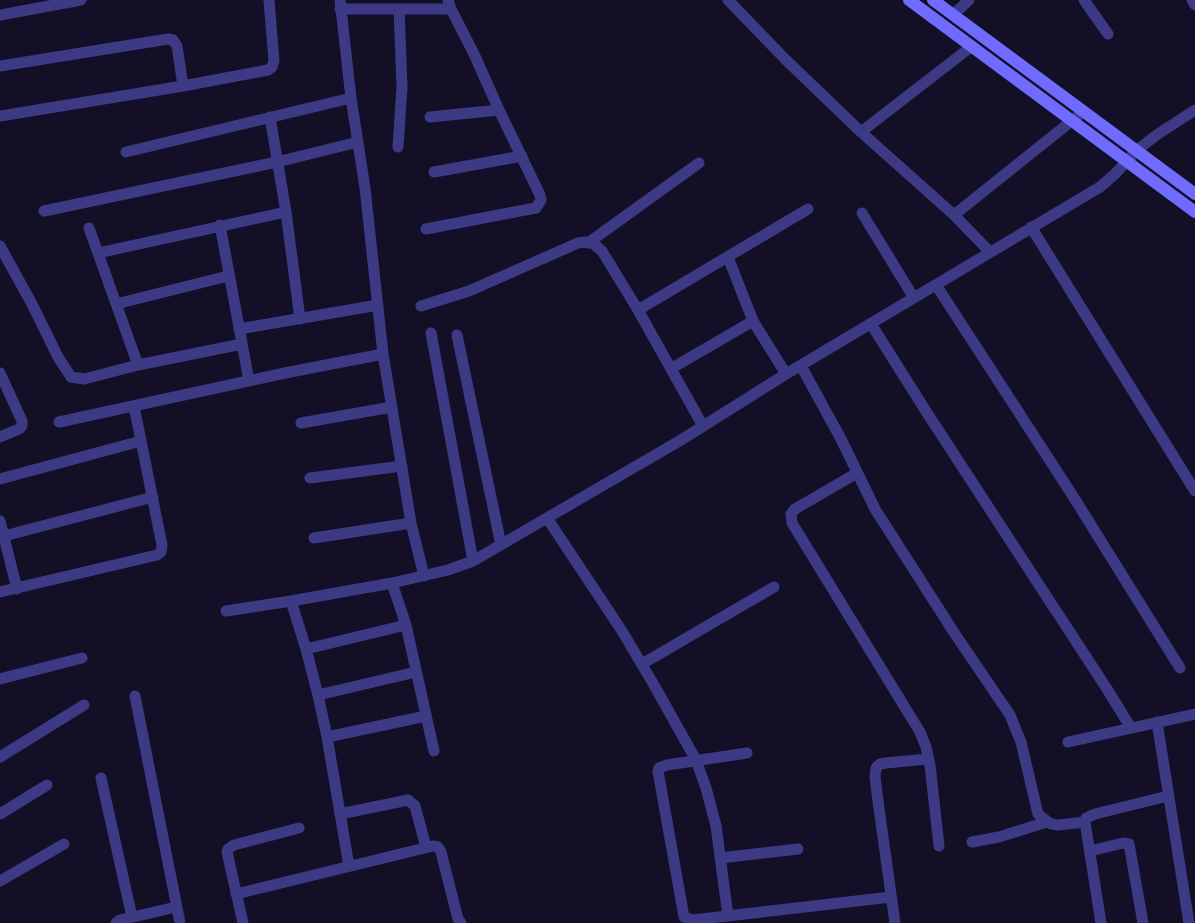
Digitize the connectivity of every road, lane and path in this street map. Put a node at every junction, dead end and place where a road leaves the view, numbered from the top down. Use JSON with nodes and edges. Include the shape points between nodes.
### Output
{"nodes":[{"id":1,"x":81,"y":0,"type":"edge"},
{"id":2,"x":269,"y":0,"type":"edge"},
{"id":3,"x":728,"y":0,"type":"edge"},
{"id":4,"x":909,"y":0,"type":"edge"},
{"id":5,"x":933,"y":0,"type":"edge"},
{"id":6,"x":969,"y":0,"type":"edge"},
{"id":7,"x":1084,"y":0,"type":"edge"},
{"id":8,"x":1192,"y":0,"type":"edge"},
{"id":9,"x":340,"y":5,"type":"edge"},
{"id":10,"x":449,"y":5,"type":"edge"},
{"id":11,"x":1195,"y":5,"type":"edge"},
{"id":12,"x":399,"y":9,"type":"junction"},
{"id":13,"x":0,"y":15,"type":"edge"},
{"id":14,"x":953,"y":15,"type":"junction"},
{"id":15,"x":1108,"y":34,"type":"dead end"},
{"id":16,"x":972,"y":46,"type":"junction"},
{"id":17,"x":0,"y":66,"type":"edge"},
{"id":18,"x":183,"y":86,"type":"junction"},
{"id":19,"x":351,"y":98,"type":"junction"},
{"id":20,"x":499,"y":110,"type":"junction"},
{"id":21,"x":1195,"y":110,"type":"edge"},
{"id":22,"x":1083,"y":112,"type":"junction"},
{"id":23,"x":0,"y":116,"type":"edge"},
{"id":24,"x":270,"y":117,"type":"junction"},
{"id":25,"x":430,"y":117,"type":"dead end"},
{"id":26,"x":1072,"y":122,"type":"junction"},
{"id":27,"x":861,"y":132,"type":"junction"},
{"id":28,"x":358,"y":142,"type":"junction"},
{"id":29,"x":398,"y":147,"type":"dead end"},
{"id":30,"x":1137,"y":150,"type":"junction"},
{"id":31,"x":126,"y":152,"type":"dead end"},
{"id":32,"x":522,"y":156,"type":"junction"},
{"id":33,"x":277,"y":162,"type":"junction"},
{"id":34,"x":700,"y":162,"type":"dead end"},
{"id":35,"x":1127,"y":162,"type":"junction"},
{"id":36,"x":434,"y":172,"type":"dead end"},
{"id":37,"x":1195,"y":194,"type":"edge"},
{"id":38,"x":808,"y":209,"type":"dead end"},
{"id":39,"x":44,"y":211,"type":"dead end"},
{"id":40,"x":286,"y":212,"type":"junction"},
{"id":41,"x":1195,"y":212,"type":"edge"},
{"id":42,"x":862,"y":213,"type":"dead end"},
{"id":43,"x":954,"y":215,"type":"junction"},
{"id":44,"x":220,"y":225,"type":"junction"},
{"id":45,"x":1031,"y":227,"type":"junction"},
{"id":46,"x":89,"y":228,"type":"dead end"},
{"id":47,"x":426,"y":229,"type":"dead end"},
{"id":48,"x":588,"y":243,"type":"junction"},
{"id":49,"x":0,"y":246,"type":"edge"},
{"id":50,"x":990,"y":252,"type":"junction"},
{"id":51,"x":98,"y":253,"type":"junction"},
{"id":52,"x":728,"y":257,"type":"junction"},
{"id":53,"x":228,"y":276,"type":"junction"},
{"id":54,"x":936,"y":285,"type":"junction"},
{"id":55,"x":914,"y":298,"type":"junction"},
{"id":56,"x":116,"y":304,"type":"junction"},
{"id":57,"x":378,"y":305,"type":"junction"},
{"id":58,"x":421,"y":306,"type":"dead end"},
{"id":59,"x":638,"y":310,"type":"junction"},
{"id":60,"x":300,"y":319,"type":"junction"},
{"id":61,"x":753,"y":321,"type":"junction"},
{"id":62,"x":871,"y":324,"type":"junction"},
{"id":63,"x":239,"y":329,"type":"junction"},
{"id":64,"x":431,"y":333,"type":"dead end"},
{"id":65,"x":457,"y":335,"type":"dead end"},
{"id":66,"x":242,"y":344,"type":"junction"},
{"id":67,"x":383,"y":354,"type":"junction"},
{"id":68,"x":138,"y":365,"type":"junction"},
{"id":69,"x":801,"y":366,"type":"junction"},
{"id":70,"x":672,"y":368,"type":"junction"},
{"id":71,"x":0,"y":373,"type":"edge"},
{"id":72,"x":786,"y":374,"type":"junction"},
{"id":73,"x":249,"y":381,"type":"junction"},
{"id":74,"x":134,"y":406,"type":"junction"},
{"id":75,"x":392,"y":407,"type":"junction"},
{"id":76,"x":59,"y":422,"type":"dead end"},
{"id":77,"x":300,"y":424,"type":"dead end"},
{"id":78,"x":703,"y":426,"type":"junction"},
{"id":79,"x":0,"y":437,"type":"edge"},
{"id":80,"x":141,"y":441,"type":"junction"},
{"id":81,"x":402,"y":466,"type":"junction"},
{"id":82,"x":857,"y":473,"type":"junction"},
{"id":83,"x":310,"y":478,"type":"dead end"},
{"id":84,"x":0,"y":479,"type":"edge"},
{"id":85,"x":1195,"y":491,"type":"edge"},
{"id":86,"x":153,"y":497,"type":"junction"},
{"id":87,"x":547,"y":518,"type":"junction"},
{"id":88,"x":0,"y":521,"type":"edge"},
{"id":89,"x":411,"y":523,"type":"junction"},
{"id":90,"x":4,"y":536,"type":"junction"},
{"id":91,"x":314,"y":538,"type":"dead end"},
{"id":92,"x":501,"y":545,"type":"junction"},
{"id":93,"x":473,"y":561,"type":"junction"},
{"id":94,"x":424,"y":576,"type":"junction"},
{"id":95,"x":392,"y":583,"type":"junction"},
{"id":96,"x":774,"y":587,"type":"dead end"},
{"id":97,"x":18,"y":589,"type":"junction"},
{"id":98,"x":0,"y":592,"type":"edge"},
{"id":99,"x":291,"y":601,"type":"junction"},
{"id":100,"x":226,"y":611,"type":"dead end"},
{"id":101,"x":406,"y":626,"type":"junction"},
{"id":102,"x":306,"y":648,"type":"junction"},
{"id":103,"x":82,"y":658,"type":"dead end"},
{"id":104,"x":642,"y":664,"type":"junction"},
{"id":105,"x":1180,"y":668,"type":"dead end"},
{"id":106,"x":416,"y":672,"type":"junction"},
{"id":107,"x":0,"y":679,"type":"edge"},
{"id":108,"x":318,"y":695,"type":"junction"},
{"id":109,"x":135,"y":696,"type":"dead end"},
{"id":110,"x":84,"y":705,"type":"dead end"},
{"id":111,"x":1195,"y":714,"type":"edge"},
{"id":112,"x":426,"y":716,"type":"junction"},
{"id":113,"x":1157,"y":722,"type":"junction"},
{"id":114,"x":1131,"y":728,"type":"junction"},
{"id":115,"x":327,"y":737,"type":"junction"},
{"id":116,"x":1068,"y":742,"type":"dead end"},
{"id":117,"x":434,"y":750,"type":"dead end"},
{"id":118,"x":747,"y":753,"type":"dead end"},
{"id":119,"x":0,"y":757,"type":"edge"},
{"id":120,"x":928,"y":759,"type":"junction"},
{"id":121,"x":696,"y":760,"type":"junction"},
{"id":122,"x":101,"y":778,"type":"dead end"},
{"id":123,"x":47,"y":785,"type":"dead end"},
{"id":124,"x":1168,"y":796,"type":"junction"},
{"id":125,"x":0,"y":814,"type":"edge"},
{"id":126,"x":340,"y":814,"type":"junction"},
{"id":127,"x":1047,"y":822,"type":"junction"},
{"id":128,"x":1085,"y":822,"type":"junction"},
{"id":129,"x":299,"y":828,"type":"dead end"},
{"id":130,"x":972,"y":842,"type":"dead end"},
{"id":131,"x":64,"y":844,"type":"dead end"},
{"id":132,"x":939,"y":846,"type":"dead end"},
{"id":133,"x":426,"y":847,"type":"junction"},
{"id":134,"x":798,"y":849,"type":"dead end"},
{"id":135,"x":1090,"y":851,"type":"junction"},
{"id":136,"x":720,"y":858,"type":"junction"},
{"id":137,"x":349,"y":866,"type":"junction"},
{"id":138,"x":0,"y":881,"type":"edge"},
{"id":139,"x":236,"y":894,"type":"junction"},
{"id":140,"x":890,"y":897,"type":"junction"},
{"id":141,"x":176,"y":907,"type":"junction"},
{"id":142,"x":728,"y":916,"type":"junction"},
{"id":143,"x":132,"y":917,"type":"junction"},
{"id":144,"x":116,"y":923,"type":"edge"},
{"id":145,"x":180,"y":923,"type":"edge"},
{"id":146,"x":243,"y":923,"type":"edge"},
{"id":147,"x":461,"y":923,"type":"edge"},
{"id":148,"x":895,"y":923,"type":"edge"},
{"id":149,"x":1101,"y":923,"type":"edge"},
{"id":150,"x":1143,"y":923,"type":"edge"},
{"id":151,"x":1189,"y":923,"type":"edge"}],
"edges":[{"from":1,"to":13,"type":"street"},
{"from":2,"to":18,"type":"street","via":[[272,67],[262,72]]},
{"from":3,"to":27,"type":"street"},
{"from":4,"to":16,"type":"main road"},
{"from":5,"to":14,"type":"main road"},
{"from":6,"to":14,"type":"street"},
{"from":7,"to":15,"type":"street"},
{"from":8,"to":11,"type":"street"},
{"from":9,"to":12,"type":"street"},
{"from":9,"to":19,"type":"street"},
{"from":10,"to":12,"type":"street"},
{"from":10,"to":20,"type":"street"},
{"from":12,"to":29,"type":"street","via":[[402,87]]},
{"from":14,"to":22,"type":"main road"},
{"from":16,"to":26,"type":"main road"},
{"from":16,"to":27,"type":"street"},
{"from":17,"to":18,"type":"street","via":[[168,39],[177,46]]},
{"from":18,"to":23,"type":"street"},
{"from":19,"to":24,"type":"street"},
{"from":19,"to":28,"type":"street"},
{"from":20,"to":25,"type":"street"},
{"from":20,"to":32,"type":"street"},
{"from":21,"to":30,"type":"street"},
{"from":22,"to":26,"type":"street"},
{"from":22,"to":30,"type":"main road"},
{"from":24,"to":31,"type":"street"},
{"from":24,"to":33,"type":"street"},
{"from":26,"to":35,"type":"main road"},
{"from":26,"to":43,"type":"street"},
{"from":27,"to":43,"type":"street"},
{"from":28,"to":33,"type":"street"},
{"from":28,"to":57,"type":"street"},
{"from":30,"to":35,"type":"street"},
{"from":30,"to":37,"type":"main road"},
{"from":32,"to":36,"type":"street"},
{"from":32,"to":47,"type":"street","via":[[540,194],[536,208]]},
{"from":33,"to":39,"type":"street"},
{"from":33,"to":40,"type":"street"},
{"from":34,"to":48,"type":"street"},
{"from":35,"to":41,"type":"main road"},
{"from":35,"to":45,"type":"street","via":[[1100,187]]},
{"from":38,"to":52,"type":"street"},
{"from":40,"to":44,"type":"street"},
{"from":40,"to":60,"type":"street"},
{"from":42,"to":55,"type":"street"},
{"from":43,"to":50,"type":"street"},
{"from":44,"to":51,"type":"street"},
{"from":44,"to":53,"type":"street"},
{"from":45,"to":50,"type":"street"},
{"from":45,"to":85,"type":"street"},
{"from":46,"to":51,"type":"street"},
{"from":48,"to":58,"type":"street","via":[[578,243],[470,291]]},
{"from":48,"to":59,"type":"street","via":[[602,251]]},
{"from":49,"to":68,"type":"street","via":[[71,377],[84,379]]},
{"from":50,"to":54,"type":"street"},
{"from":51,"to":56,"type":"street"},
{"from":52,"to":59,"type":"street"},
{"from":52,"to":61,"type":"street"},
{"from":53,"to":56,"type":"street"},
{"from":53,"to":63,"type":"street"},
{"from":54,"to":55,"type":"street"},
{"from":54,"to":105,"type":"street"},
{"from":55,"to":62,"type":"street"},
{"from":56,"to":68,"type":"street"},
{"from":57,"to":60,"type":"street"},
{"from":57,"to":67,"type":"street"},
{"from":59,"to":70,"type":"street"},
{"from":60,"to":63,"type":"street"},
{"from":61,"to":70,"type":"street"},
{"from":61,"to":72,"type":"street"},
{"from":62,"to":69,"type":"street"},
{"from":62,"to":114,"type":"street"},
{"from":63,"to":66,"type":"street"},
{"from":64,"to":93,"type":"street"},
{"from":65,"to":92,"type":"street"},
{"from":66,"to":68,"type":"street"},
{"from":66,"to":73,"type":"street"},
{"from":67,"to":73,"type":"street"},
{"from":67,"to":75,"type":"street"},
{"from":69,"to":72,"type":"street"},
{"from":69,"to":82,"type":"street"},
{"from":70,"to":78,"type":"street"},
{"from":71,"to":79,"type":"street","via":[[22,426]]},
{"from":72,"to":78,"type":"street"},
{"from":73,"to":74,"type":"street"},
{"from":74,"to":76,"type":"street"},
{"from":74,"to":80,"type":"street"},
{"from":75,"to":77,"type":"street"},
{"from":75,"to":81,"type":"street"},
{"from":78,"to":87,"type":"street"},
{"from":80,"to":84,"type":"street"},
{"from":80,"to":86,"type":"street"},
{"from":81,"to":83,"type":"street"},
{"from":81,"to":89,"type":"street"},
{"from":82,"to":120,"type":"street","via":[[794,509],[792,523],[907,709],[920,732]]},
{"from":82,"to":127,"type":"street","via":[[890,533],[1010,716],[1021,742],[1038,814]]},
{"from":86,"to":90,"type":"street"},
{"from":86,"to":97,"type":"street","via":[[162,544],[157,555]]},
{"from":87,"to":92,"type":"street"},
{"from":87,"to":104,"type":"street"},
{"from":88,"to":90,"type":"street"},
{"from":89,"to":91,"type":"street"},
{"from":89,"to":94,"type":"street"},
{"from":90,"to":97,"type":"street"},
{"from":92,"to":93,"type":"street"},
{"from":93,"to":94,"type":"street"},
{"from":94,"to":95,"type":"street"},
{"from":95,"to":99,"type":"street"},
{"from":95,"to":101,"type":"street"},
{"from":96,"to":104,"type":"street"},
{"from":97,"to":98,"type":"street"},
{"from":99,"to":100,"type":"street"},
{"from":99,"to":102,"type":"street"},
{"from":101,"to":102,"type":"street"},
{"from":101,"to":106,"type":"street"},
{"from":102,"to":108,"type":"street"},
{"from":103,"to":107,"type":"street"},
{"from":104,"to":121,"type":"street"},
{"from":106,"to":108,"type":"street"},
{"from":106,"to":112,"type":"street"},
{"from":108,"to":115,"type":"street"},
{"from":109,"to":141,"type":"street"},
{"from":110,"to":119,"type":"street"},
{"from":111,"to":113,"type":"street"},
{"from":112,"to":115,"type":"street"},
{"from":112,"to":117,"type":"street"},
{"from":113,"to":114,"type":"street"},
{"from":113,"to":124,"type":"street"},
{"from":114,"to":116,"type":"street"},
{"from":115,"to":126,"type":"street"},
{"from":118,"to":121,"type":"street"},
{"from":120,"to":132,"type":"street"},
{"from":120,"to":140,"type":"street","via":[[880,764],[876,768]]},
{"from":121,"to":136,"type":"street","via":[[709,797]]},
{"from":121,"to":142,"type":"street","via":[[663,766],[658,771],[683,914],[688,920]]},
{"from":122,"to":143,"type":"street"},
{"from":123,"to":125,"type":"street"},
{"from":124,"to":128,"type":"street","via":[[1095,814]]},
{"from":124,"to":151,"type":"street"},
{"from":126,"to":133,"type":"street","via":[[408,800],[415,806]]},
{"from":126,"to":137,"type":"street"},
{"from":127,"to":128,"type":"street","via":[[1058,825]]},
{"from":127,"to":130,"type":"street"},
{"from":128,"to":135,"type":"street"},
{"from":129,"to":139,"type":"street","via":[[228,849]]},
{"from":131,"to":138,"type":"street"},
{"from":133,"to":137,"type":"street"},
{"from":133,"to":147,"type":"street","via":[[438,848],[441,852]]},
{"from":134,"to":136,"type":"street"},
{"from":135,"to":149,"type":"street"},
{"from":135,"to":150,"type":"street","via":[[1129,844]]},
{"from":136,"to":142,"type":"street"},
{"from":137,"to":139,"type":"street"},
{"from":139,"to":146,"type":"street"},
{"from":140,"to":142,"type":"street"},
{"from":140,"to":148,"type":"street"},
{"from":141,"to":143,"type":"street"},
{"from":141,"to":145,"type":"street"},
{"from":143,"to":144,"type":"street"}]}
